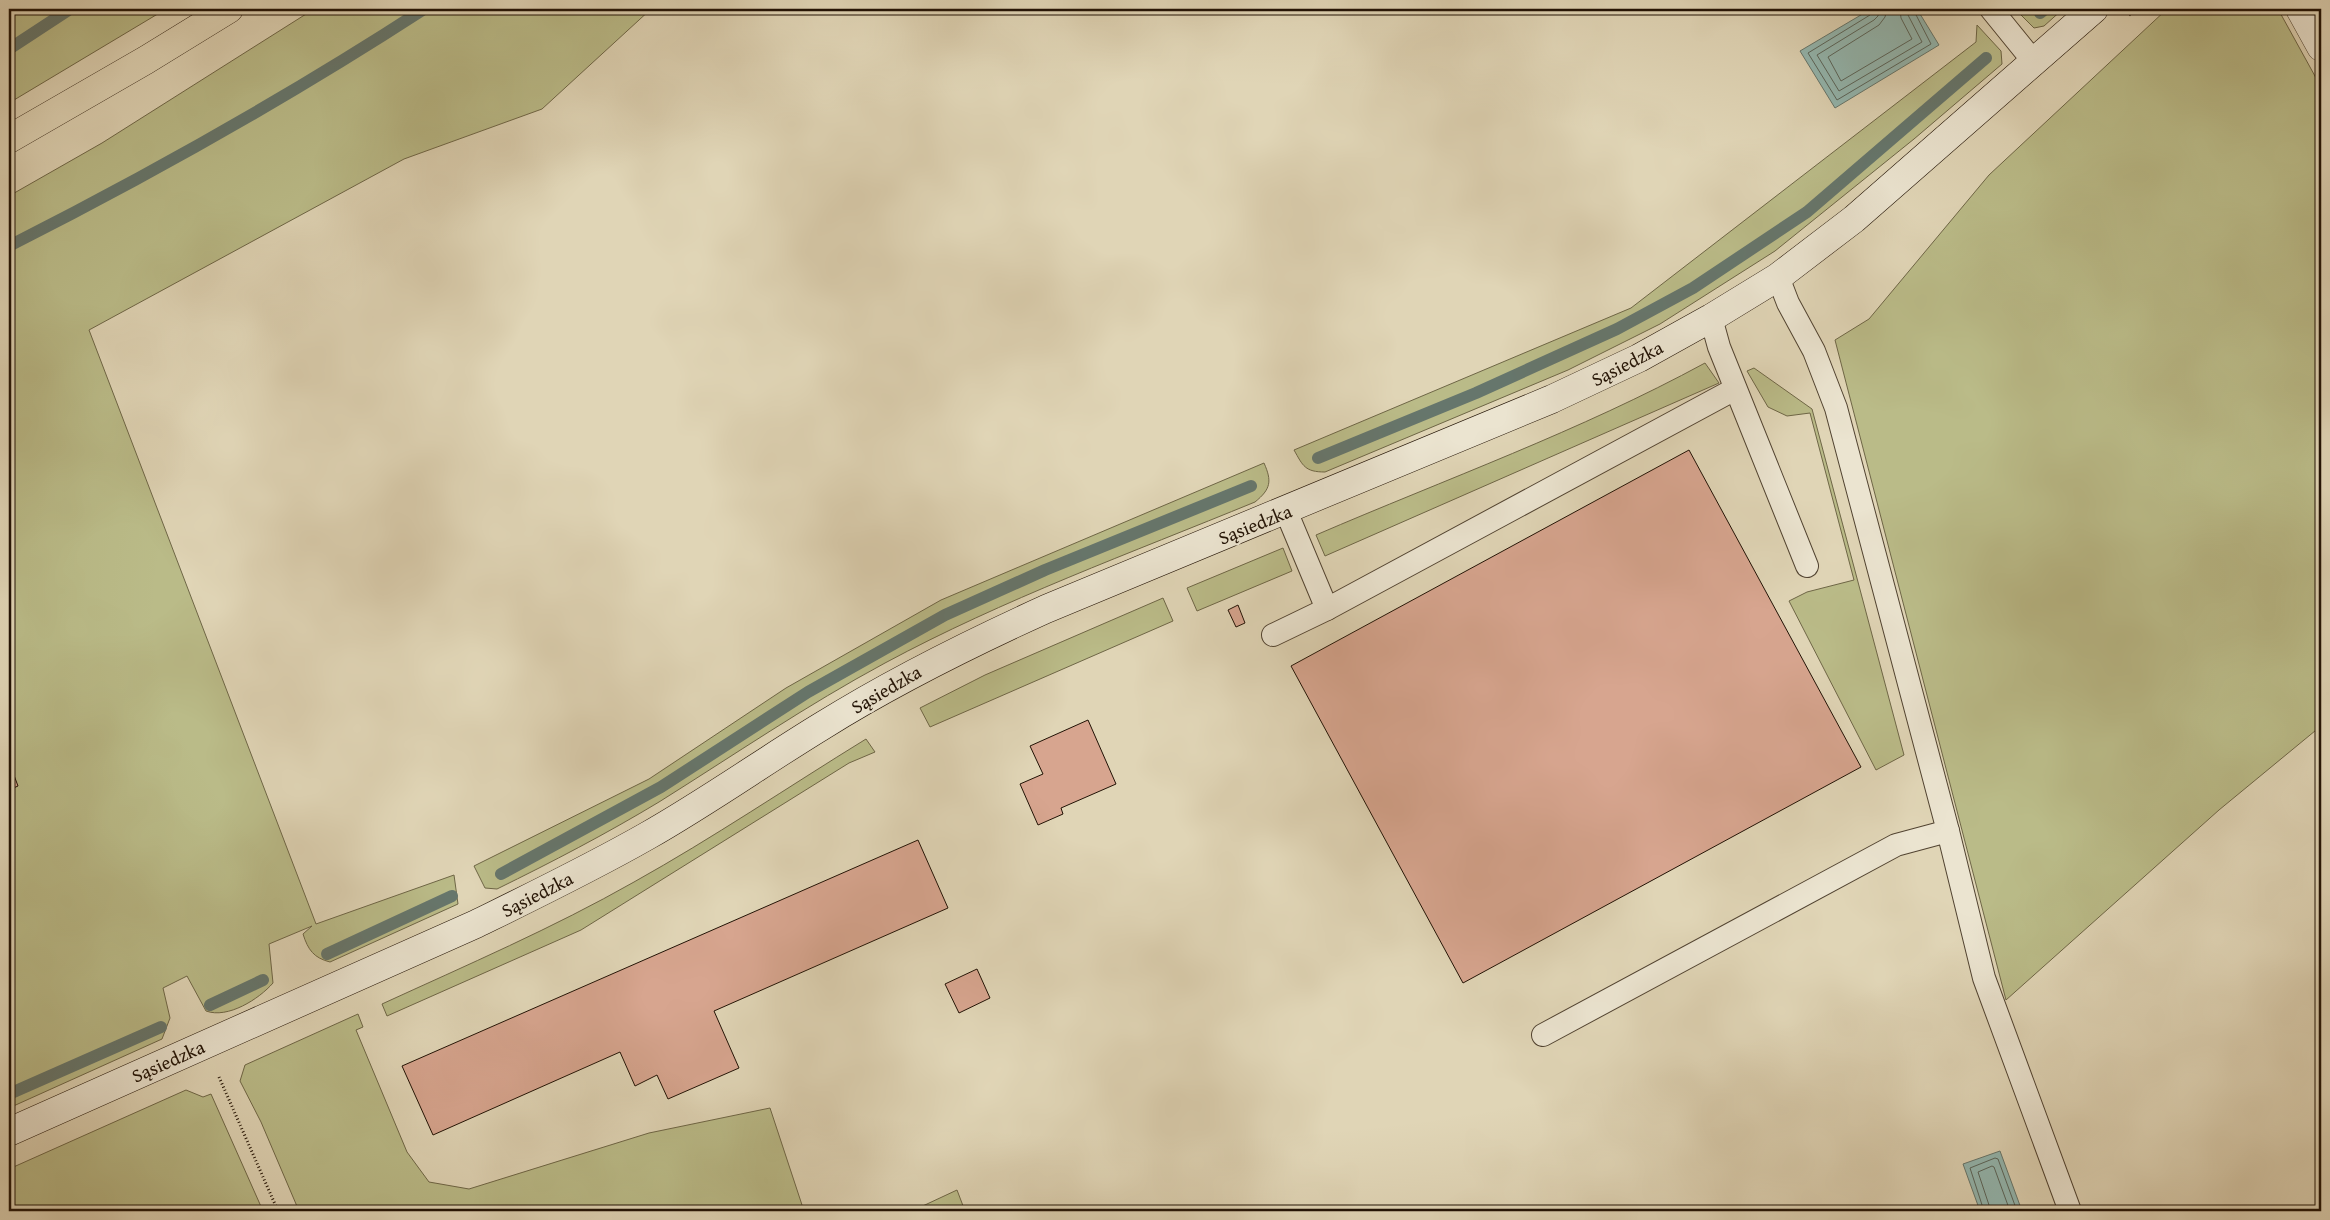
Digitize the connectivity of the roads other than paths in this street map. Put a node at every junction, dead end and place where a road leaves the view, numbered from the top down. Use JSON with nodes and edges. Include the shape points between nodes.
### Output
{"nodes":[{"id":1,"x":229,"y":9,"type":"edge"},
{"id":2,"x":1991,"y":9,"type":"edge"},
{"id":3,"x":2094,"y":9,"type":"edge"},
{"id":4,"x":2300,"y":9,"type":"edge"},
{"id":5,"x":2321,"y":47,"type":"edge"},
{"id":6,"x":2034,"y":62,"type":"junction"},
{"id":7,"x":9,"y":139,"type":"edge"},
{"id":8,"x":1778,"y":277,"type":"junction"},
{"id":9,"x":1711,"y":318,"type":"junction"},
{"id":10,"x":1735,"y":389,"type":"junction"},
{"id":11,"x":1286,"y":511,"type":"junction"},
{"id":12,"x":1807,"y":566,"type":"dead end"},
{"id":13,"x":1327,"y":609,"type":"junction"},
{"id":14,"x":1273,"y":635,"type":"dead end"},
{"id":15,"x":1948,"y":832,"type":"junction"},
{"id":16,"x":1542,"y":1035,"type":"dead end"},
{"id":17,"x":9,"y":1132,"type":"edge"},
{"id":18,"x":2070,"y":1211,"type":"edge"}],
"edges":[{"from":1,"to":7,"type":"highway"},
{"from":2,"to":6,"type":"lane"},
{"from":3,"to":6,"type":"street","name":"Sąsiedzka"},
{"from":4,"to":5,"type":"street"},
{"from":6,"to":8,"type":"street","name":"Sąsiedzka","via":[[1854,219]]},
{"from":8,"to":9,"type":"street","name":"Sąsiedzka"},
{"from":8,"to":15,"type":"lane","via":[[1814,352],[1836,408]]},
{"from":9,"to":10,"type":"lane"},
{"from":9,"to":11,"type":"street","name":"Sąsiedzka","via":[[1583,385]]},
{"from":10,"to":12,"type":"lane"},
{"from":10,"to":13,"type":"lane"},
{"from":11,"to":13,"type":"lane"},
{"from":11,"to":17,"type":"street","name":"Sąsiedzka","via":[[1046,610],[933,662],[823,725],[646,837],[590,867],[476,924]]},
{"from":13,"to":14,"type":"lane"},
{"from":15,"to":16,"type":"lane","via":[[1896,845]]},
{"from":15,"to":18,"type":"lane","via":[[1984,978]]}]}
